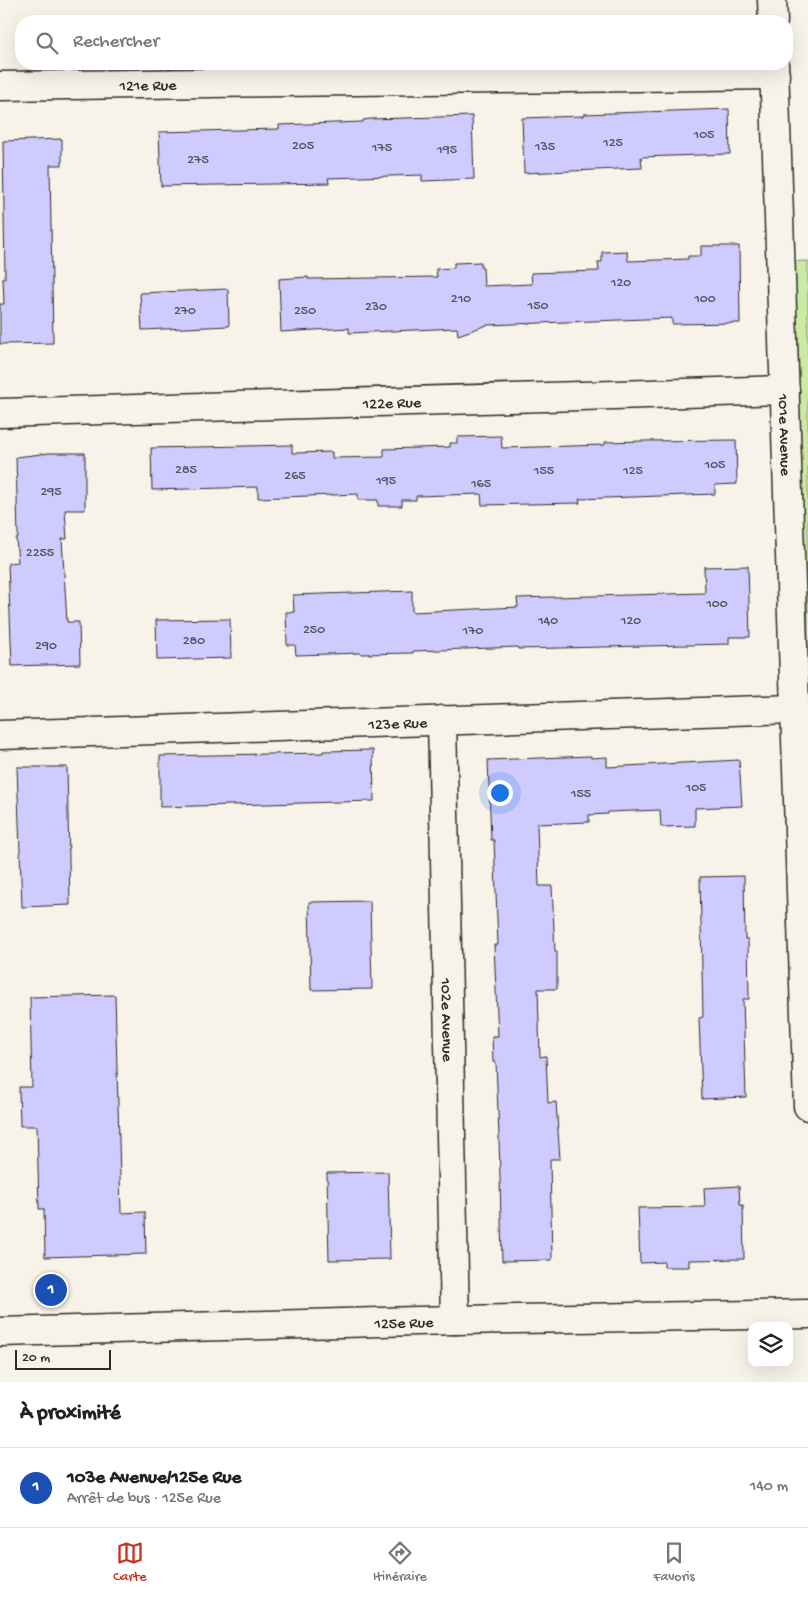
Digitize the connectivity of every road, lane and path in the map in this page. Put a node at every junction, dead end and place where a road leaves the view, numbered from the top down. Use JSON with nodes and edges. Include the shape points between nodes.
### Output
{"nodes":[{"id":1,"x":772,"y":0,"type":"edge"},
{"id":2,"x":773,"y":15,"type":"edge"},
{"id":3,"x":729,"y":70,"type":"edge"},
{"id":4,"x":775,"y":70,"type":"edge"},
{"id":5,"x":0,"y":86,"type":"edge"},
{"id":6,"x":785,"y":390,"type":"junction"},
{"id":7,"x":0,"y":413,"type":"edge"},
{"id":8,"x":795,"y":709,"type":"junction"},
{"id":9,"x":442,"y":720,"type":"junction"},
{"id":10,"x":0,"y":735,"type":"edge"},
{"id":11,"x":808,"y":1106,"type":"edge"},
{"id":12,"x":808,"y":1314,"type":"edge"},
{"id":13,"x":455,"y":1320,"type":"junction"},
{"id":14,"x":0,"y":1332,"type":"edge"}],
"edges":[{"from":1,"to":2,"type":"street"},
{"from":3,"to":5,"type":"street","name":"121e Rue"},
{"from":4,"to":6,"type":"street","name":"101e Avenue"},
{"from":6,"to":7,"type":"street","name":"122e Rue"},
{"from":6,"to":8,"type":"street","name":"101e Avenue"},
{"from":8,"to":9,"type":"street","name":"123e Rue"},
{"from":8,"to":11,"type":"street","name":"101e Avenue"},
{"from":9,"to":10,"type":"street","name":"123e Rue"},
{"from":9,"to":13,"type":"street","name":"102e Avenue"},
{"from":12,"to":13,"type":"street","name":"125e Rue"},
{"from":13,"to":14,"type":"street","name":"125e Rue"}]}
